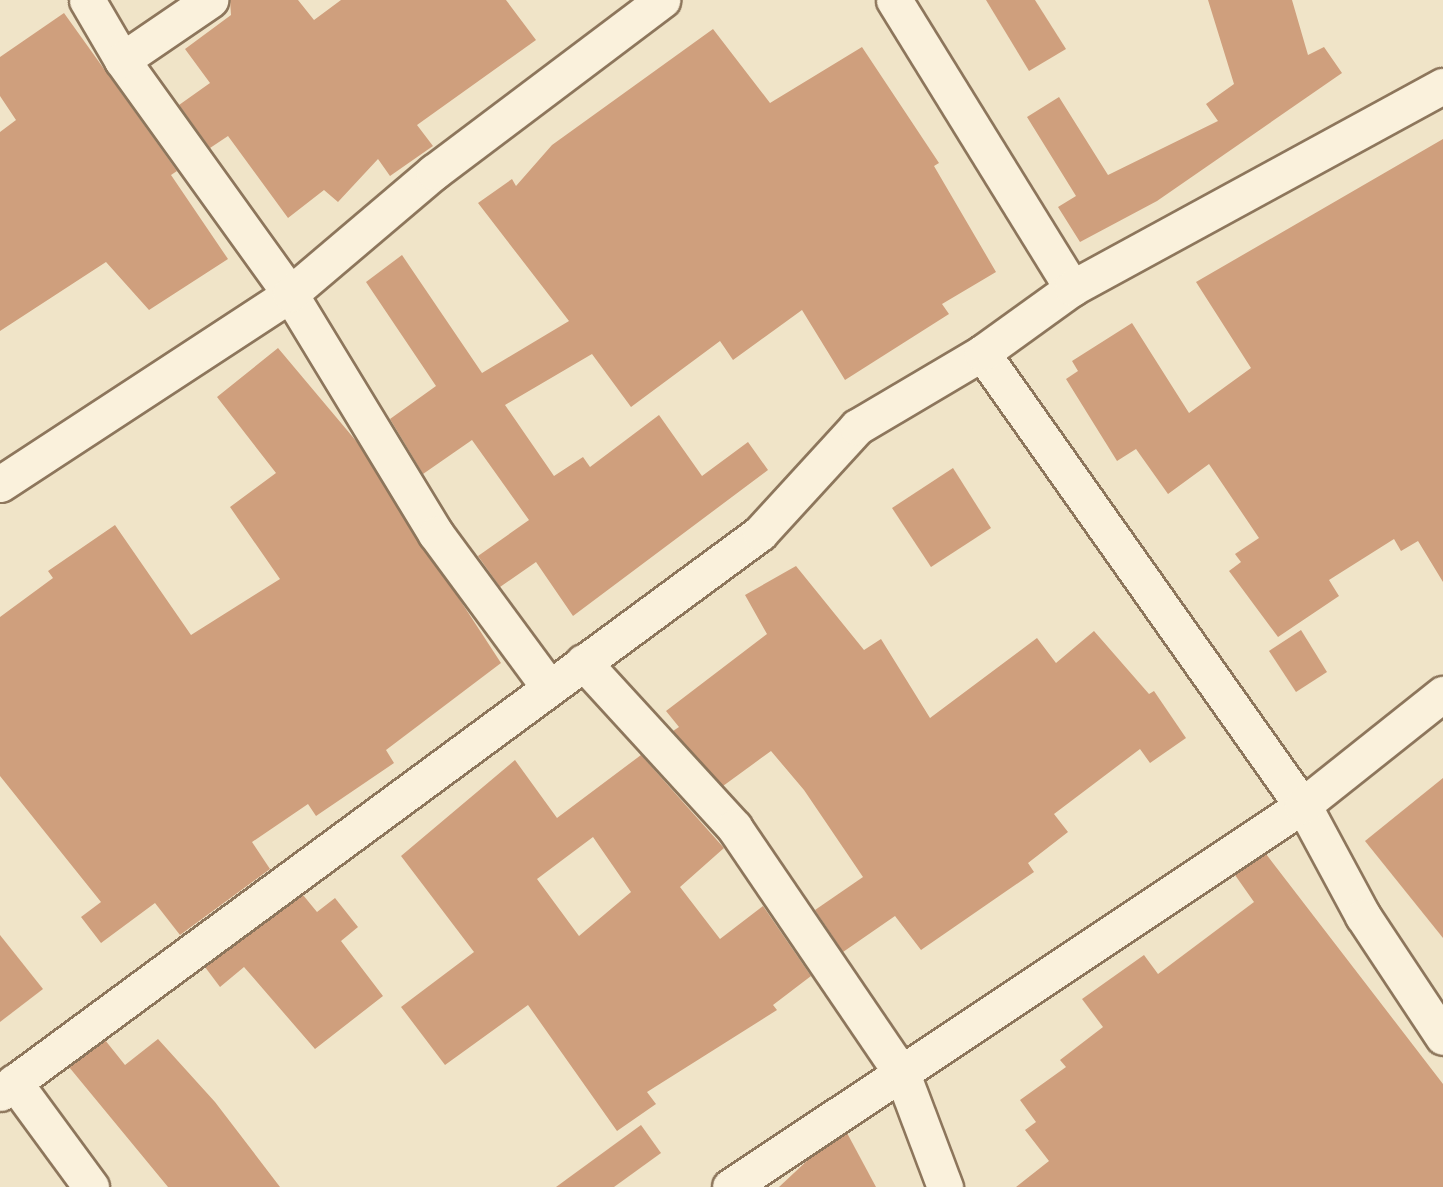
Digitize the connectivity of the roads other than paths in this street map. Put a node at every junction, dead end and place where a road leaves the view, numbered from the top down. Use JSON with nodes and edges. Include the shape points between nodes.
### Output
{"nodes":[{"id":1,"x":88,"y":0,"type":"edge"},
{"id":2,"x":210,"y":0,"type":"edge"},
{"id":3,"x":662,"y":0,"type":"edge"},
{"id":4,"x":894,"y":0,"type":"edge"},
{"id":5,"x":122,"y":60,"type":"junction"},
{"id":6,"x":1443,"y":86,"type":"edge"},
{"id":7,"x":1072,"y":288,"type":"junction"},
{"id":8,"x":290,"y":294,"type":"junction"},
{"id":9,"x":982,"y":353,"type":"junction"},
{"id":10,"x":0,"y":484,"type":"edge"},
{"id":11,"x":583,"y":662,"type":"junction"},
{"id":12,"x":549,"y":687,"type":"junction"},
{"id":13,"x":1443,"y":694,"type":"edge"},
{"id":14,"x":1302,"y":806,"type":"junction"},
{"id":15,"x":1443,"y":1037,"type":"edge"},
{"id":16,"x":903,"y":1076,"type":"junction"},
{"id":17,"x":7,"y":1088,"type":"edge"},
{"id":18,"x":91,"y":1187,"type":"edge"},
{"id":19,"x":730,"y":1187,"type":"edge"},
{"id":20,"x":945,"y":1187,"type":"edge"}],
"edges":[{"from":1,"to":5,"type":"street"},
{"from":2,"to":5,"type":"street"},
{"from":3,"to":8,"type":"street","via":[[433,172]]},
{"from":4,"to":7,"type":"street"},
{"from":5,"to":8,"type":"street"},
{"from":6,"to":7,"type":"street"},
{"from":7,"to":9,"type":"street"},
{"from":8,"to":10,"type":"street"},
{"from":8,"to":12,"type":"street","via":[[436,534]]},
{"from":9,"to":11,"type":"street","via":[[857,427],[760,533]]},
{"from":9,"to":14,"type":"street"},
{"from":11,"to":12,"type":"street"},
{"from":11,"to":16,"type":"street","via":[[734,827]]},
{"from":12,"to":17,"type":"street"},
{"from":13,"to":14,"type":"street"},
{"from":14,"to":15,"type":"street","via":[[1363,916]]},
{"from":14,"to":16,"type":"street"},
{"from":16,"to":19,"type":"street"},
{"from":16,"to":20,"type":"street"},
{"from":17,"to":18,"type":"street"}]}
